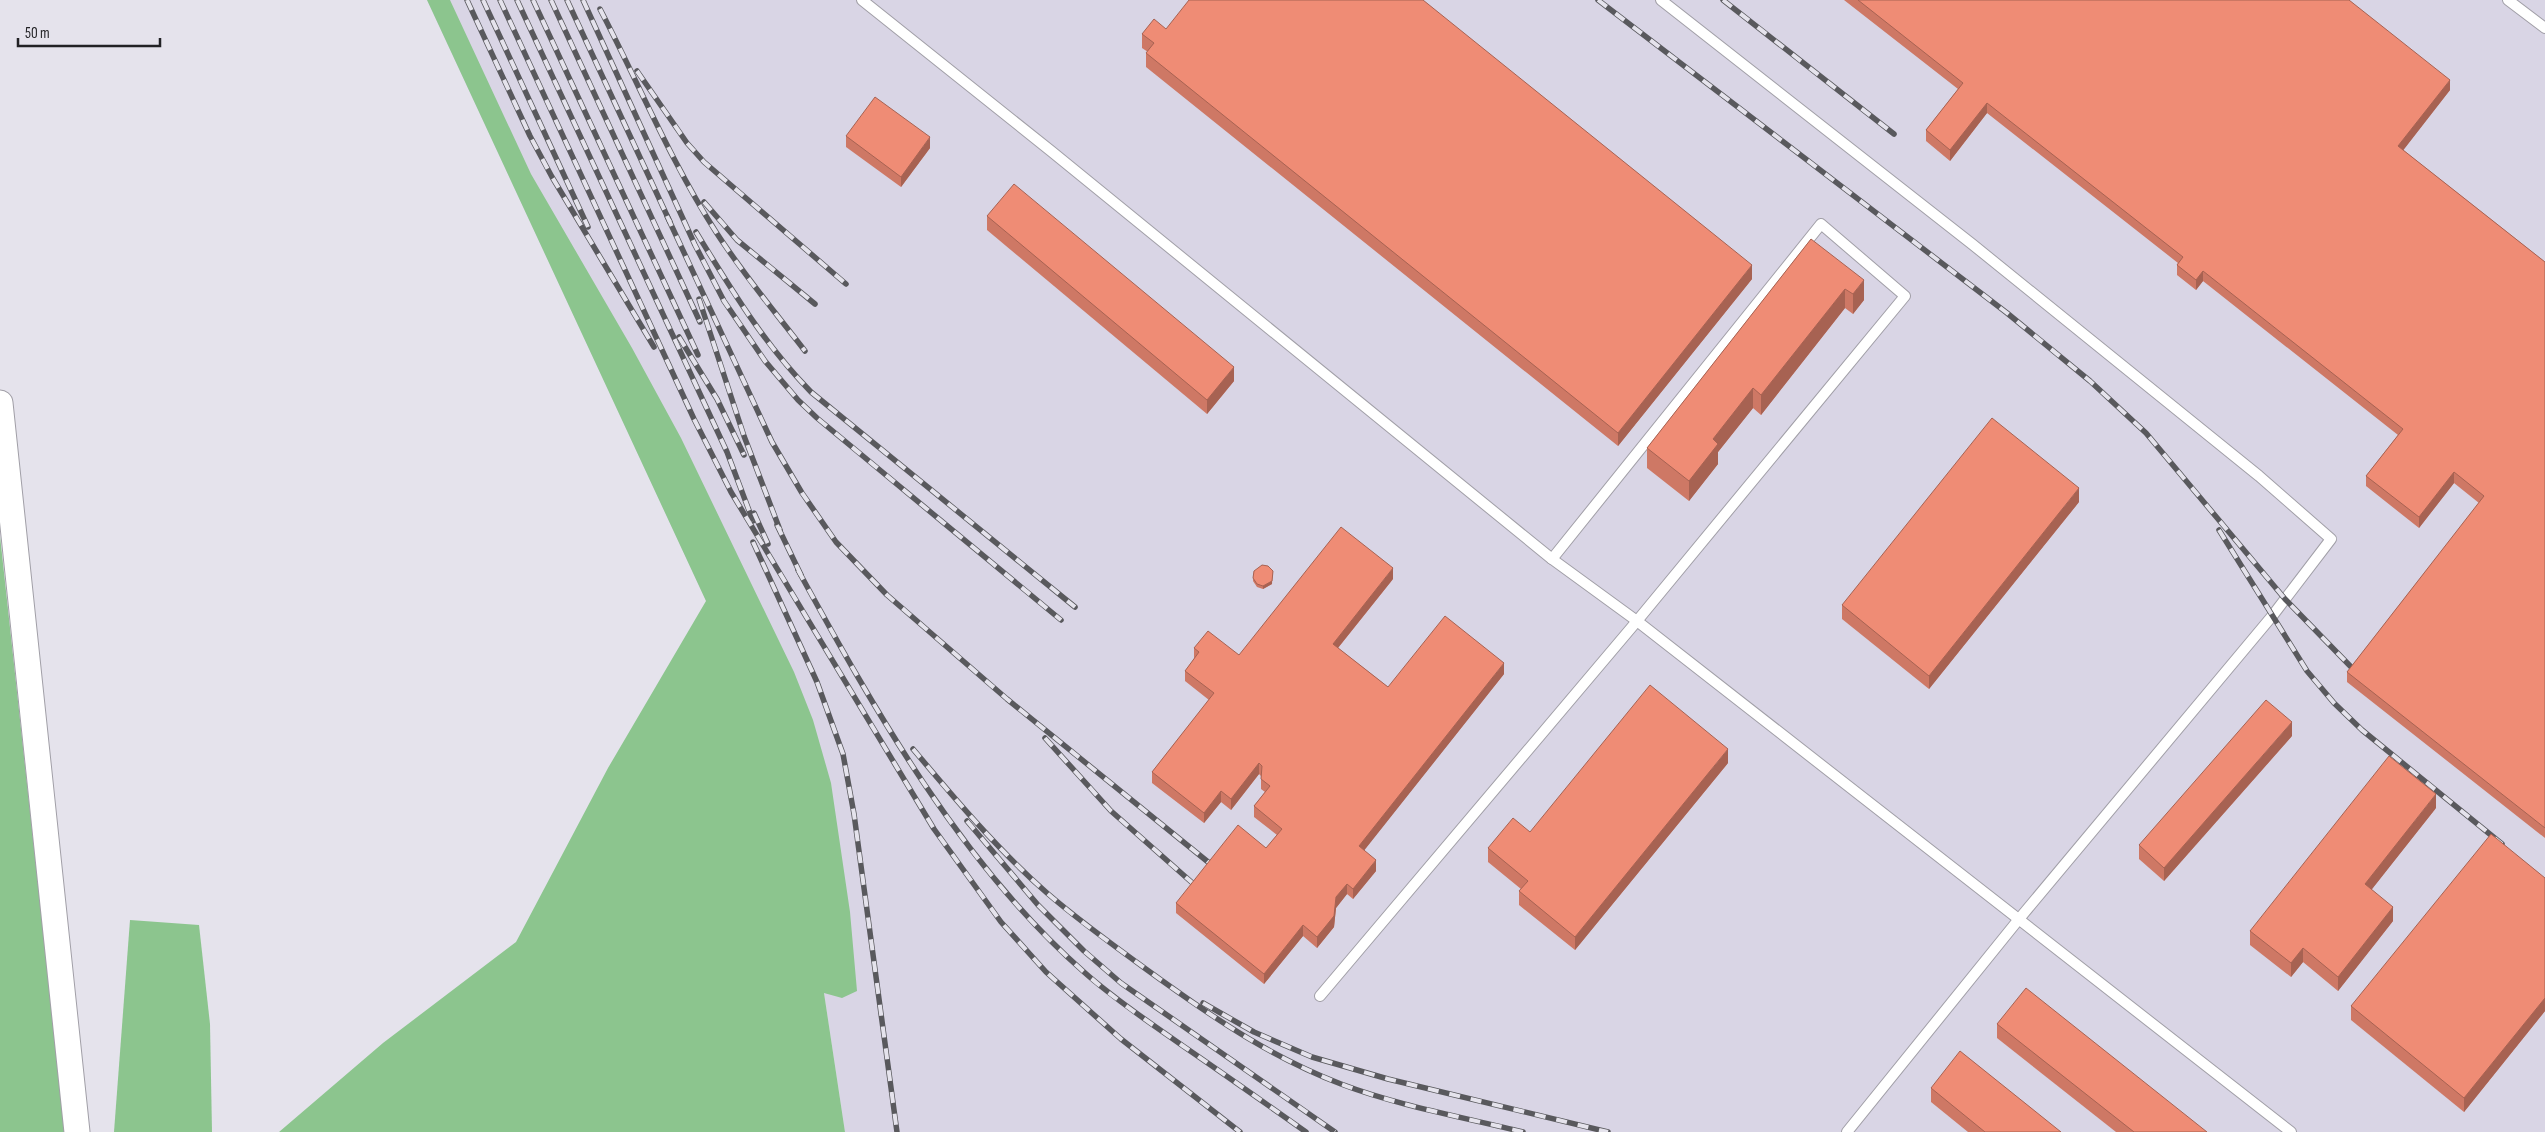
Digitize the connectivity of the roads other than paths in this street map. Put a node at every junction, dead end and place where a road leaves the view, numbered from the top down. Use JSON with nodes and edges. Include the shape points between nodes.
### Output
{"nodes":[{"id":1,"x":862,"y":0,"type":"edge"},
{"id":2,"x":1660,"y":0,"type":"edge"},
{"id":3,"x":2508,"y":0,"type":"edge"},
{"id":4,"x":2545,"y":28,"type":"edge"},
{"id":5,"x":0,"y":402,"type":"edge"},
{"id":6,"x":1552,"y":560,"type":"junction"},
{"id":7,"x":1637,"y":621,"type":"junction"},
{"id":8,"x":2019,"y":919,"type":"junction"},
{"id":9,"x":1320,"y":996,"type":"dead end"},
{"id":10,"x":76,"y":1132,"type":"edge"},
{"id":11,"x":1847,"y":1132,"type":"edge"},
{"id":12,"x":2291,"y":1132,"type":"edge"}],
"edges":[{"from":1,"to":6,"type":"lane"},
{"from":2,"to":8,"type":"lane","via":[[2034,294],[2259,476],[2331,539],[2273,615]]},
{"from":3,"to":4,"type":"lane"},
{"from":5,"to":10,"type":"street"},
{"from":6,"to":7,"type":"lane"},
{"from":6,"to":7,"type":"lane","via":[[1822,224],[1905,296]]},
{"from":7,"to":8,"type":"lane"},
{"from":7,"to":9,"type":"lane"},
{"from":8,"to":11,"type":"lane"},
{"from":8,"to":12,"type":"lane"}]}
